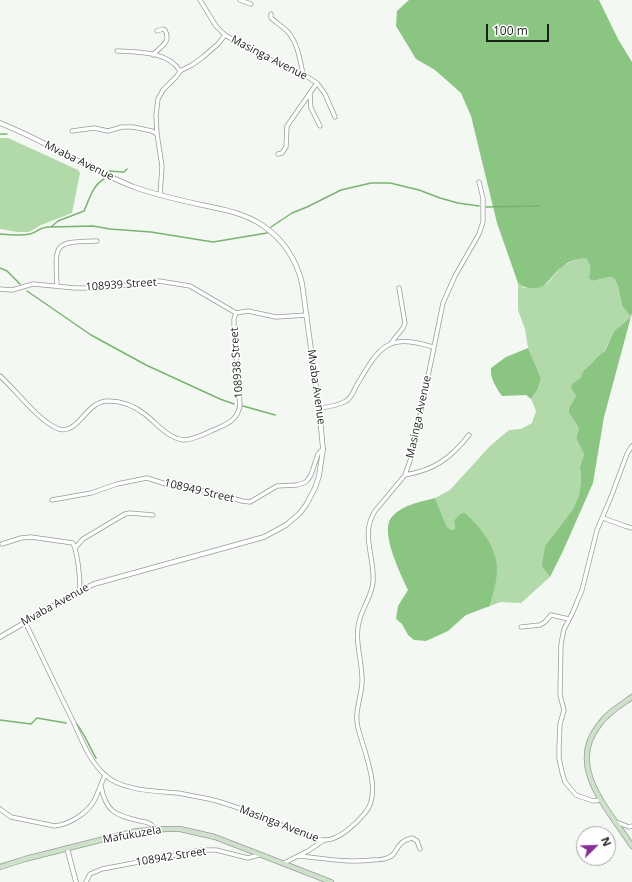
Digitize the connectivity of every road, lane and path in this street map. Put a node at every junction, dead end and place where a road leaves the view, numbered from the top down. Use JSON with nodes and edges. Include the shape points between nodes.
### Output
{"nodes":[{"id":1,"x":200,"y":0,"type":"edge"},
{"id":2,"x":240,"y":0,"type":"edge"},
{"id":3,"x":251,"y":4,"type":"dead end"},
{"id":4,"x":271,"y":14,"type":"dead end"},
{"id":5,"x":157,"y":31,"type":"dead end"},
{"id":6,"x":225,"y":35,"type":"junction"},
{"id":7,"x":117,"y":51,"type":"dead end"},
{"id":8,"x":152,"y":55,"type":"junction"},
{"id":9,"x":180,"y":71,"type":"junction"},
{"id":10,"x":303,"y":74,"type":"junction"},
{"id":11,"x":317,"y":83,"type":"junction"},
{"id":12,"x":311,"y":91,"type":"junction"},
{"id":13,"x":335,"y":116,"type":"dead end"},
{"id":14,"x":0,"y":123,"type":"edge"},
{"id":15,"x":320,"y":126,"type":"dead end"},
{"id":16,"x":72,"y":132,"type":"dead end"},
{"id":17,"x":157,"y":134,"type":"junction"},
{"id":18,"x":278,"y":154,"type":"dead end"},
{"id":19,"x":480,"y":182,"type":"dead end"},
{"id":20,"x":160,"y":195,"type":"junction"},
{"id":21,"x":97,"y":241,"type":"dead end"},
{"id":22,"x":57,"y":286,"type":"junction"},
{"id":23,"x":399,"y":288,"type":"dead end"},
{"id":24,"x":0,"y":289,"type":"edge"},
{"id":25,"x":236,"y":312,"type":"junction"},
{"id":26,"x":307,"y":315,"type":"junction"},
{"id":27,"x":390,"y":344,"type":"junction"},
{"id":28,"x":433,"y":347,"type":"junction"},
{"id":29,"x":0,"y":376,"type":"edge"},
{"id":30,"x":319,"y":408,"type":"junction"},
{"id":31,"x":469,"y":435,"type":"dead end"},
{"id":32,"x":632,"y":446,"type":"edge"},
{"id":33,"x":323,"y":449,"type":"junction"},
{"id":34,"x":405,"y":475,"type":"junction"},
{"id":35,"x":52,"y":500,"type":"dead end"},
{"id":36,"x":153,"y":515,"type":"dead end"},
{"id":37,"x":602,"y":518,"type":"junction"},
{"id":38,"x":632,"y":528,"type":"edge"},
{"id":39,"x":2,"y":544,"type":"dead end"},
{"id":40,"x":75,"y":548,"type":"junction"},
{"id":41,"x":80,"y":590,"type":"junction"},
{"id":42,"x":569,"y":619,"type":"junction"},
{"id":43,"x":25,"y":622,"type":"junction"},
{"id":44,"x":521,"y":627,"type":"dead end"},
{"id":45,"x":0,"y":637,"type":"edge"},
{"id":46,"x":632,"y":697,"type":"edge"},
{"id":47,"x":105,"y":775,"type":"junction"},
{"id":48,"x":101,"y":785,"type":"junction"},
{"id":49,"x":600,"y":800,"type":"junction"},
{"id":50,"x":0,"y":809,"type":"edge"},
{"id":51,"x":614,"y":821,"type":"junction"},
{"id":52,"x":632,"y":826,"type":"edge"},
{"id":53,"x":156,"y":829,"type":"junction"},
{"id":54,"x":324,"y":840,"type":"junction"},
{"id":55,"x":632,"y":846,"type":"edge"},
{"id":56,"x":67,"y":848,"type":"junction"},
{"id":57,"x":420,"y":849,"type":"dead end"},
{"id":58,"x":261,"y":854,"type":"junction"},
{"id":59,"x":298,"y":856,"type":"junction"},
{"id":60,"x":284,"y":863,"type":"junction"},
{"id":61,"x":0,"y":868,"type":"edge"},
{"id":62,"x":76,"y":882,"type":"edge"},
{"id":63,"x":86,"y":882,"type":"edge"},
{"id":64,"x":331,"y":882,"type":"edge"}],
"edges":[{"from":1,"to":6,"type":"street","name":"Masinga Avenue","via":[[216,26]]},
{"from":2,"to":3,"type":"street"},
{"from":4,"to":10,"type":"street","via":[[271,18],[287,31],[294,41]]},
{"from":5,"to":8,"type":"street","via":[[165,30],[168,39]]},
{"from":6,"to":9,"type":"street","via":[[203,57]]},
{"from":6,"to":10,"type":"street","name":"Masinga Avenue","via":[[256,53]]},
{"from":7,"to":8,"type":"street"},
{"from":8,"to":9,"type":"street","via":[[174,63]]},
{"from":9,"to":17,"type":"street","via":[[158,99]]},
{"from":10,"to":11,"type":"street","name":"Masinga Avenue"},
{"from":11,"to":12,"type":"street"},
{"from":11,"to":13,"type":"street","name":"Masinga Avenue"},
{"from":12,"to":15,"type":"street","via":[[311,108]]},
{"from":12,"to":18,"type":"street","via":[[287,126],[286,147]]},
{"from":14,"to":20,"type":"street","name":"Mvaba Avenue","via":[[124,183]]},
{"from":16,"to":17,"type":"street","via":[[94,128],[108,131],[133,127]]},
{"from":17,"to":20,"type":"street","via":[[162,166]]},
{"from":19,"to":28,"type":"street","name":"Masinga Avenue","via":[[483,222],[442,303]]},
{"from":20,"to":26,"type":"street","name":"Mvaba Avenue","via":[[236,213],[253,219],[272,233],[286,247],[298,268]]},
{"from":21,"to":22,"type":"street","via":[[68,243],[59,247],[56,261]]},
{"from":22,"to":24,"type":"street","name":"108939 Street","via":[[34,284],[12,290]]},
{"from":22,"to":25,"type":"street","name":"108939 Street","via":[[102,288],[155,281],[186,285]]},
{"from":23,"to":27,"type":"street","via":[[405,323]]},
{"from":25,"to":26,"type":"street","name":"108938 Street","via":[[248,311],[276,317]]},
{"from":25,"to":29,"type":"street","name":"108938 Street","via":[[234,327],[240,405],[238,414],[232,421],[188,439],[182,440],[173,436],[129,405],[110,401],[93,406],[69,429],[59,429],[45,420]]},
{"from":26,"to":30,"type":"street","name":"Mvaba Avenue"},
{"from":27,"to":28,"type":"street","via":[[404,341]]},
{"from":27,"to":30,"type":"street","via":[[377,353],[349,399]]},
{"from":28,"to":34,"type":"street","name":"Masinga Avenue","via":[[414,447]]},
{"from":30,"to":33,"type":"street","name":"Mvaba Avenue"},
{"from":31,"to":34,"type":"street","via":[[440,464]]},
{"from":32,"to":37,"type":"street"},
{"from":33,"to":35,"type":"street","name":"108949 Street","via":[[318,454],[310,477],[304,483],[277,486],[248,502],[147,478]]},
{"from":33,"to":41,"type":"street","name":"Mvaba Avenue","via":[[320,476],[311,496],[299,514],[276,531],[251,542],[103,581]]},
{"from":34,"to":54,"type":"street","name":"Masinga Avenue","via":[[371,517],[368,530],[373,582],[358,630],[362,682],[357,715],[372,782],[372,801],[367,811],[352,826],[338,836]]},
{"from":36,"to":40,"type":"street","via":[[125,514],[83,539]]},
{"from":37,"to":38,"type":"street"},
{"from":37,"to":42,"type":"street","via":[[596,530],[582,590]]},
{"from":39,"to":40,"type":"street","via":[[31,537],[73,543]]},
{"from":40,"to":41,"type":"street"},
{"from":41,"to":43,"type":"street","name":"Mvaba Avenue"},
{"from":42,"to":44,"type":"street","via":[[550,615],[540,625]]},
{"from":42,"to":49,"type":"street","via":[[561,644],[560,695],[564,710],[560,724],[559,758],[565,782],[571,790],[585,799]]},
{"from":43,"to":45,"type":"street","name":"Mvaba Avenue"},
{"from":43,"to":47,"type":"street","name":"Masinga Avenue","via":[[84,745],[96,766]]},
{"from":46,"to":49,"type":"main road","via":[[598,725],[588,746],[588,771]]},
{"from":47,"to":48,"type":"street"},
{"from":47,"to":54,"type":"street","name":"Masinga Avenue","via":[[120,784],[216,801]]},
{"from":48,"to":50,"type":"street","via":[[92,804],[81,815],[55,826],[11,817]]},
{"from":48,"to":53,"type":"street","via":[[104,798],[113,812],[148,822]]},
{"from":49,"to":51,"type":"main road"},
{"from":51,"to":52,"type":"street"},
{"from":51,"to":55,"type":"main road"},
{"from":53,"to":56,"type":"main road","name":"Mafukuzela"},
{"from":53,"to":58,"type":"main road","name":"Mafukuzela","via":[[180,829],[200,833]]},
{"from":54,"to":59,"type":"street"},
{"from":56,"to":61,"type":"main road","name":"Mafukuzela"},
{"from":56,"to":62,"type":"street"},
{"from":57,"to":59,"type":"street","via":[[415,839],[410,838],[400,844],[393,856],[386,859],[362,862]]},
{"from":58,"to":60,"type":"main road","name":"Mafukuzela"},
{"from":58,"to":63,"type":"street","name":"108942 Street","via":[[248,858],[216,850],[202,850],[102,869],[90,874]]},
{"from":59,"to":60,"type":"street"},
{"from":60,"to":64,"type":"main road","name":"Mafukuzela"}]}
